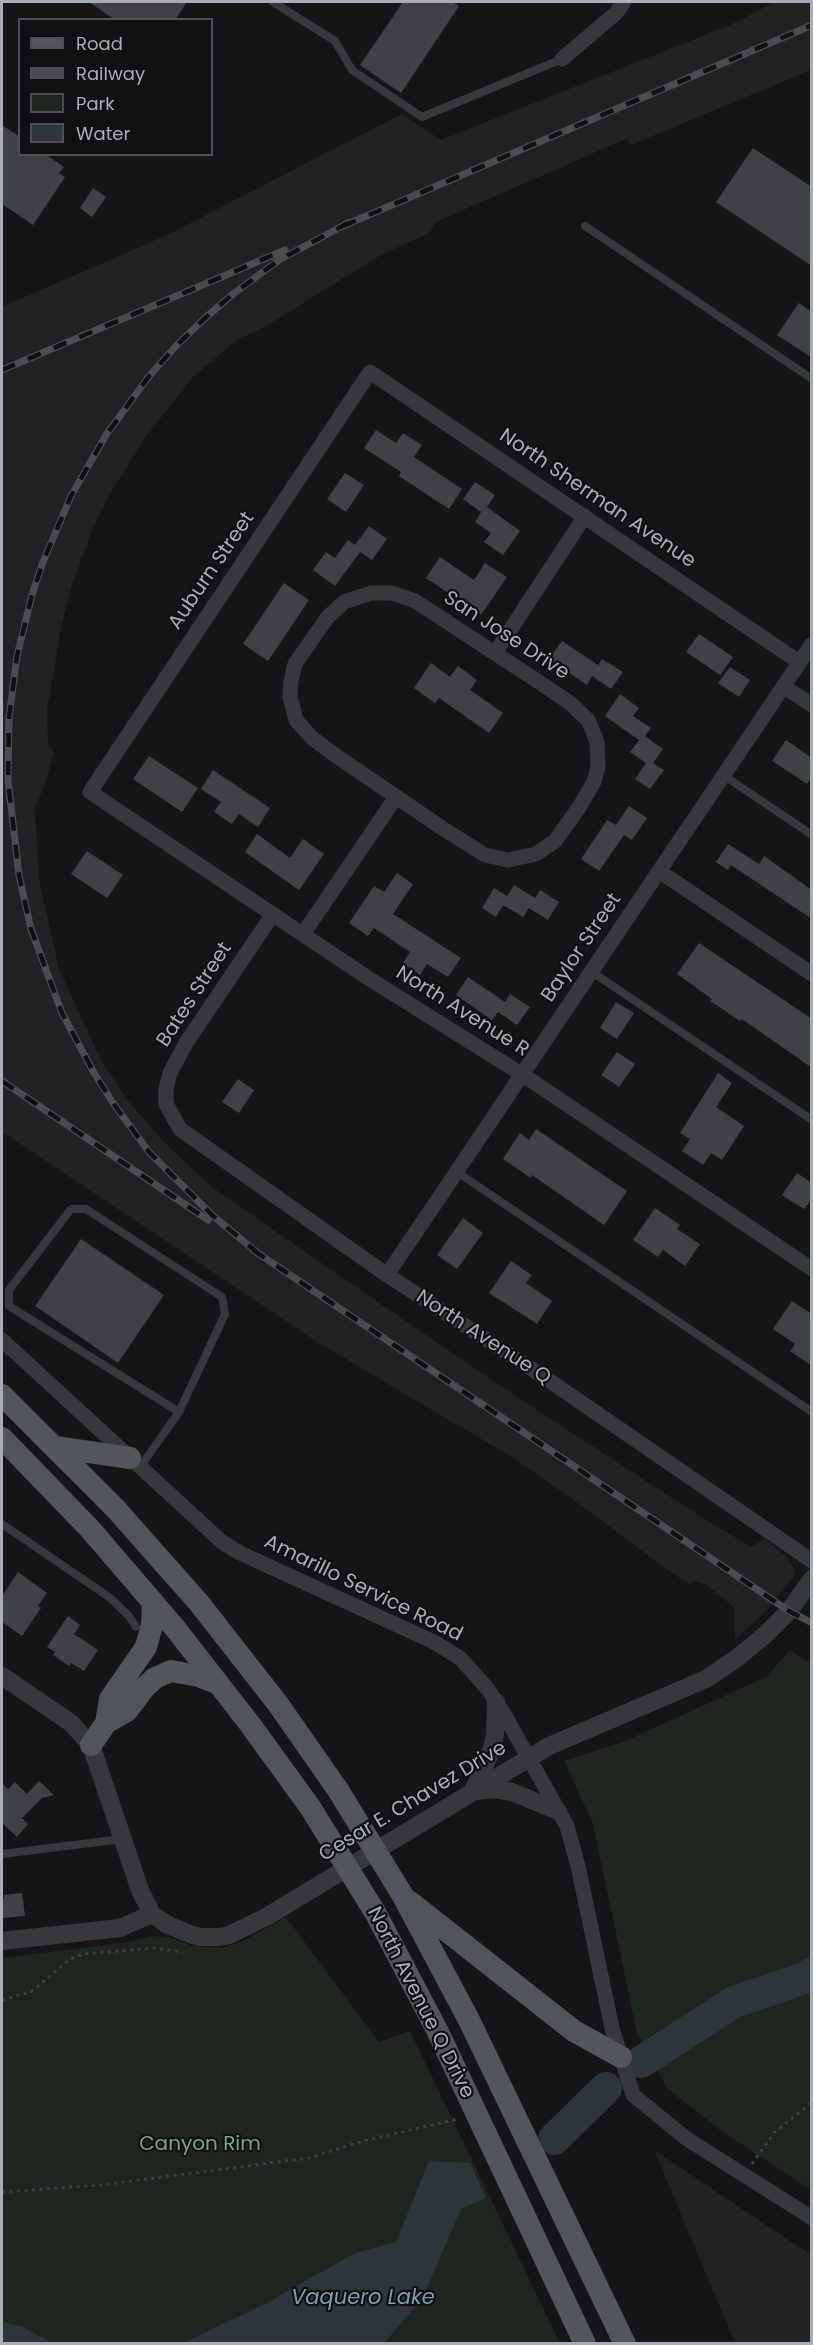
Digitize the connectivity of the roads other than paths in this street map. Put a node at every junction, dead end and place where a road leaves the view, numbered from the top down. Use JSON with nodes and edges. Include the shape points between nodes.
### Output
{"nodes":[{"id":1,"x":273,"y":2,"type":"edge"},
{"id":2,"x":624,"y":2,"type":"edge"},
{"id":3,"x":562,"y":59,"type":"joint"},
{"id":4,"x":585,"y":226,"type":"dead end"},
{"id":5,"x":370,"y":372,"type":"joint"},
{"id":6,"x":812,"y":379,"type":"edge"},
{"id":7,"x":585,"y":516,"type":"junction"},
{"id":8,"x":812,"y":644,"type":"edge"},
{"id":9,"x":495,"y":653,"type":"junction"},
{"id":10,"x":799,"y":662,"type":"junction"},
{"id":11,"x":783,"y":686,"type":"junction"},
{"id":12,"x":812,"y":705,"type":"edge"},
{"id":13,"x":723,"y":775,"type":"junction"},
{"id":14,"x":90,"y":792,"type":"joint"},
{"id":15,"x":396,"y":796,"type":"junction"},
{"id":16,"x":812,"y":835,"type":"edge"},
{"id":17,"x":659,"y":871,"type":"junction"},
{"id":18,"x":273,"y":914,"type":"junction"},
{"id":19,"x":303,"y":934,"type":"junction"},
{"id":20,"x":592,"y":972,"type":"junction"},
{"id":21,"x":812,"y":974,"type":"edge"},
{"id":22,"x":523,"y":1075,"type":"junction"},
{"id":23,"x":166,"y":1104,"type":"joint"},
{"id":24,"x":812,"y":1120,"type":"edge"},
{"id":25,"x":457,"y":1172,"type":"junction"},
{"id":26,"x":812,"y":1269,"type":"edge"},
{"id":27,"x":387,"y":1275,"type":"junction"},
{"id":28,"x":2,"y":1340,"type":"edge"},
{"id":29,"x":2,"y":1395,"type":"edge"},
{"id":30,"x":178,"y":1412,"type":"junction"},
{"id":31,"x":812,"y":1413,"type":"edge"},
{"id":32,"x":2,"y":1438,"type":"edge"},
{"id":33,"x":55,"y":1447,"type":"junction"},
{"id":34,"x":135,"y":1463,"type":"junction"},
{"id":35,"x":2,"y":1524,"type":"edge"},
{"id":36,"x":812,"y":1561,"type":"edge"},
{"id":37,"x":812,"y":1579,"type":"edge"},
{"id":38,"x":153,"y":1602,"type":"junction"},
{"id":39,"x":136,"y":1627,"type":"dead end"},
{"id":40,"x":2,"y":1676,"type":"edge"},
{"id":41,"x":219,"y":1684,"type":"junction"},
{"id":42,"x":495,"y":1702,"type":"junction"},
{"id":43,"x":106,"y":1723,"type":"junction"},
{"id":44,"x":91,"y":1745,"type":"junction"},
{"id":45,"x":529,"y":1758,"type":"junction"},
{"id":46,"x":473,"y":1791,"type":"junction"},
{"id":47,"x":558,"y":1811,"type":"junction"},
{"id":48,"x":123,"y":1839,"type":"junction"},
{"id":49,"x":2,"y":1854,"type":"edge"},
{"id":50,"x":152,"y":1914,"type":"junction"},
{"id":51,"x":426,"y":1923,"type":"junction"},
{"id":52,"x":2,"y":1941,"type":"edge"},
{"id":53,"x":621,"y":2057,"type":"junction"},
{"id":54,"x":812,"y":2218,"type":"edge"},
{"id":55,"x":585,"y":2343,"type":"edge"},
{"id":56,"x":624,"y":2343,"type":"edge"}],
"edges":[{"from":1,"to":3,"type":"lane","via":[[335,42],[352,70],[422,117]]},
{"from":2,"to":3,"type":"street"},
{"from":4,"to":6,"type":"lane"},
{"from":5,"to":7,"type":"street","name":"North Sherman Avenue"},
{"from":5,"to":14,"type":"street","name":"Auburn Street"},
{"from":7,"to":9,"type":"street"},
{"from":7,"to":10,"type":"street","name":"North Sherman Avenue"},
{"from":8,"to":10,"type":"street","name":"Baylor Street"},
{"from":9,"to":15,"type":"street","name":"San Jose Drive","via":[[570,703],[588,720],[597,742],[598,767],[578,809],[555,841],[536,854],[508,860],[485,855]]},
{"from":9,"to":15,"type":"street","name":"San Jose Drive","via":[[415,601],[392,593],[371,593],[344,602],[327,618],[301,655],[291,681],[290,697],[296,720],[332,753]]},
{"from":10,"to":11,"type":"street","name":"Baylor Street"},
{"from":11,"to":12,"type":"street"},
{"from":11,"to":13,"type":"street","name":"Baylor Street"},
{"from":13,"to":16,"type":"lane"},
{"from":13,"to":17,"type":"street","name":"Baylor Street"},
{"from":14,"to":18,"type":"street","name":"North Avenue R"},
{"from":15,"to":19,"type":"street"},
{"from":17,"to":20,"type":"street","name":"Baylor Street"},
{"from":17,"to":21,"type":"street"},
{"from":18,"to":19,"type":"street","name":"North Avenue R"},
{"from":18,"to":23,"type":"street","name":"Bates Street","via":[[186,1042],[170,1073]]},
{"from":19,"to":22,"type":"street","name":"North Avenue R"},
{"from":20,"to":22,"type":"street","name":"Baylor Street"},
{"from":20,"to":24,"type":"lane"},
{"from":22,"to":25,"type":"street","name":"Baylor Street"},
{"from":22,"to":26,"type":"street","name":"North Avenue R"},
{"from":23,"to":27,"type":"street","name":"North Avenue Q","via":[[180,1129]]},
{"from":25,"to":27,"type":"street","name":"Baylor Street"},
{"from":25,"to":31,"type":"lane"},
{"from":27,"to":36,"type":"street","name":"North Avenue Q","via":[[544,1377]]},
{"from":28,"to":34,"type":"street","name":"Amarillo Service Road"},
{"from":29,"to":33,"type":"main road"},
{"from":30,"to":30,"type":"lane","via":[[225,1314],[222,1297],[86,1209],[71,1209],[9,1290],[9,1306]]},
{"from":30,"to":34,"type":"lane"},
{"from":32,"to":38,"type":"main road","via":[[90,1529]]},
{"from":33,"to":34,"type":"main road"},
{"from":33,"to":51,"type":"main road","name":"North Avenue Q Drive","via":[[199,1603],[278,1704],[338,1790],[403,1896]]},
{"from":34,"to":42,"type":"street","name":"Amarillo Service Road","via":[[222,1542],[434,1642],[460,1659]]},
{"from":35,"to":39,"type":"lane","via":[[109,1597]]},
{"from":37,"to":45,"type":"street","name":"Cesar E. Chavez Drive","via":[[766,1634],[706,1679],[559,1741]]},
{"from":38,"to":41,"type":"main road"},
{"from":38,"to":43,"type":"main road","via":[[146,1647],[111,1699]]},
{"from":40,"to":44,"type":"street","via":[[71,1722]]},
{"from":41,"to":43,"type":"main road","via":[[171,1671],[155,1678],[127,1711]]},
{"from":41,"to":55,"type":"main road","name":"North Avenue Q Drive","via":[[310,1806],[376,1914],[438,2032]]},
{"from":42,"to":45,"type":"street","name":"Amarillo Service Road"},
{"from":42,"to":46,"type":"street","via":[[492,1749]]},
{"from":43,"to":44,"type":"main road"},
{"from":44,"to":48,"type":"street"},
{"from":45,"to":46,"type":"street","name":"Cesar E. Chavez Drive"},
{"from":45,"to":47,"type":"street","name":"Amarillo Service Road"},
{"from":46,"to":47,"type":"street","via":[[512,1792]]},
{"from":46,"to":50,"type":"street","name":"Cesar E. Chavez Drive","via":[[247,1927],[219,1937],[200,1937]]},
{"from":47,"to":53,"type":"street","name":"Amarillo Service Road","via":[[567,1826],[578,1866]]},
{"from":48,"to":49,"type":"lane"},
{"from":48,"to":50,"type":"street"},
{"from":50,"to":52,"type":"street","via":[[120,1928]]},
{"from":51,"to":53,"type":"main road","via":[[574,2031]]},
{"from":51,"to":56,"type":"main road","name":"North Avenue Q Drive"},
{"from":53,"to":54,"type":"street","name":"Amarillo Service Road","via":[[633,2095],[687,2139]]}]}
